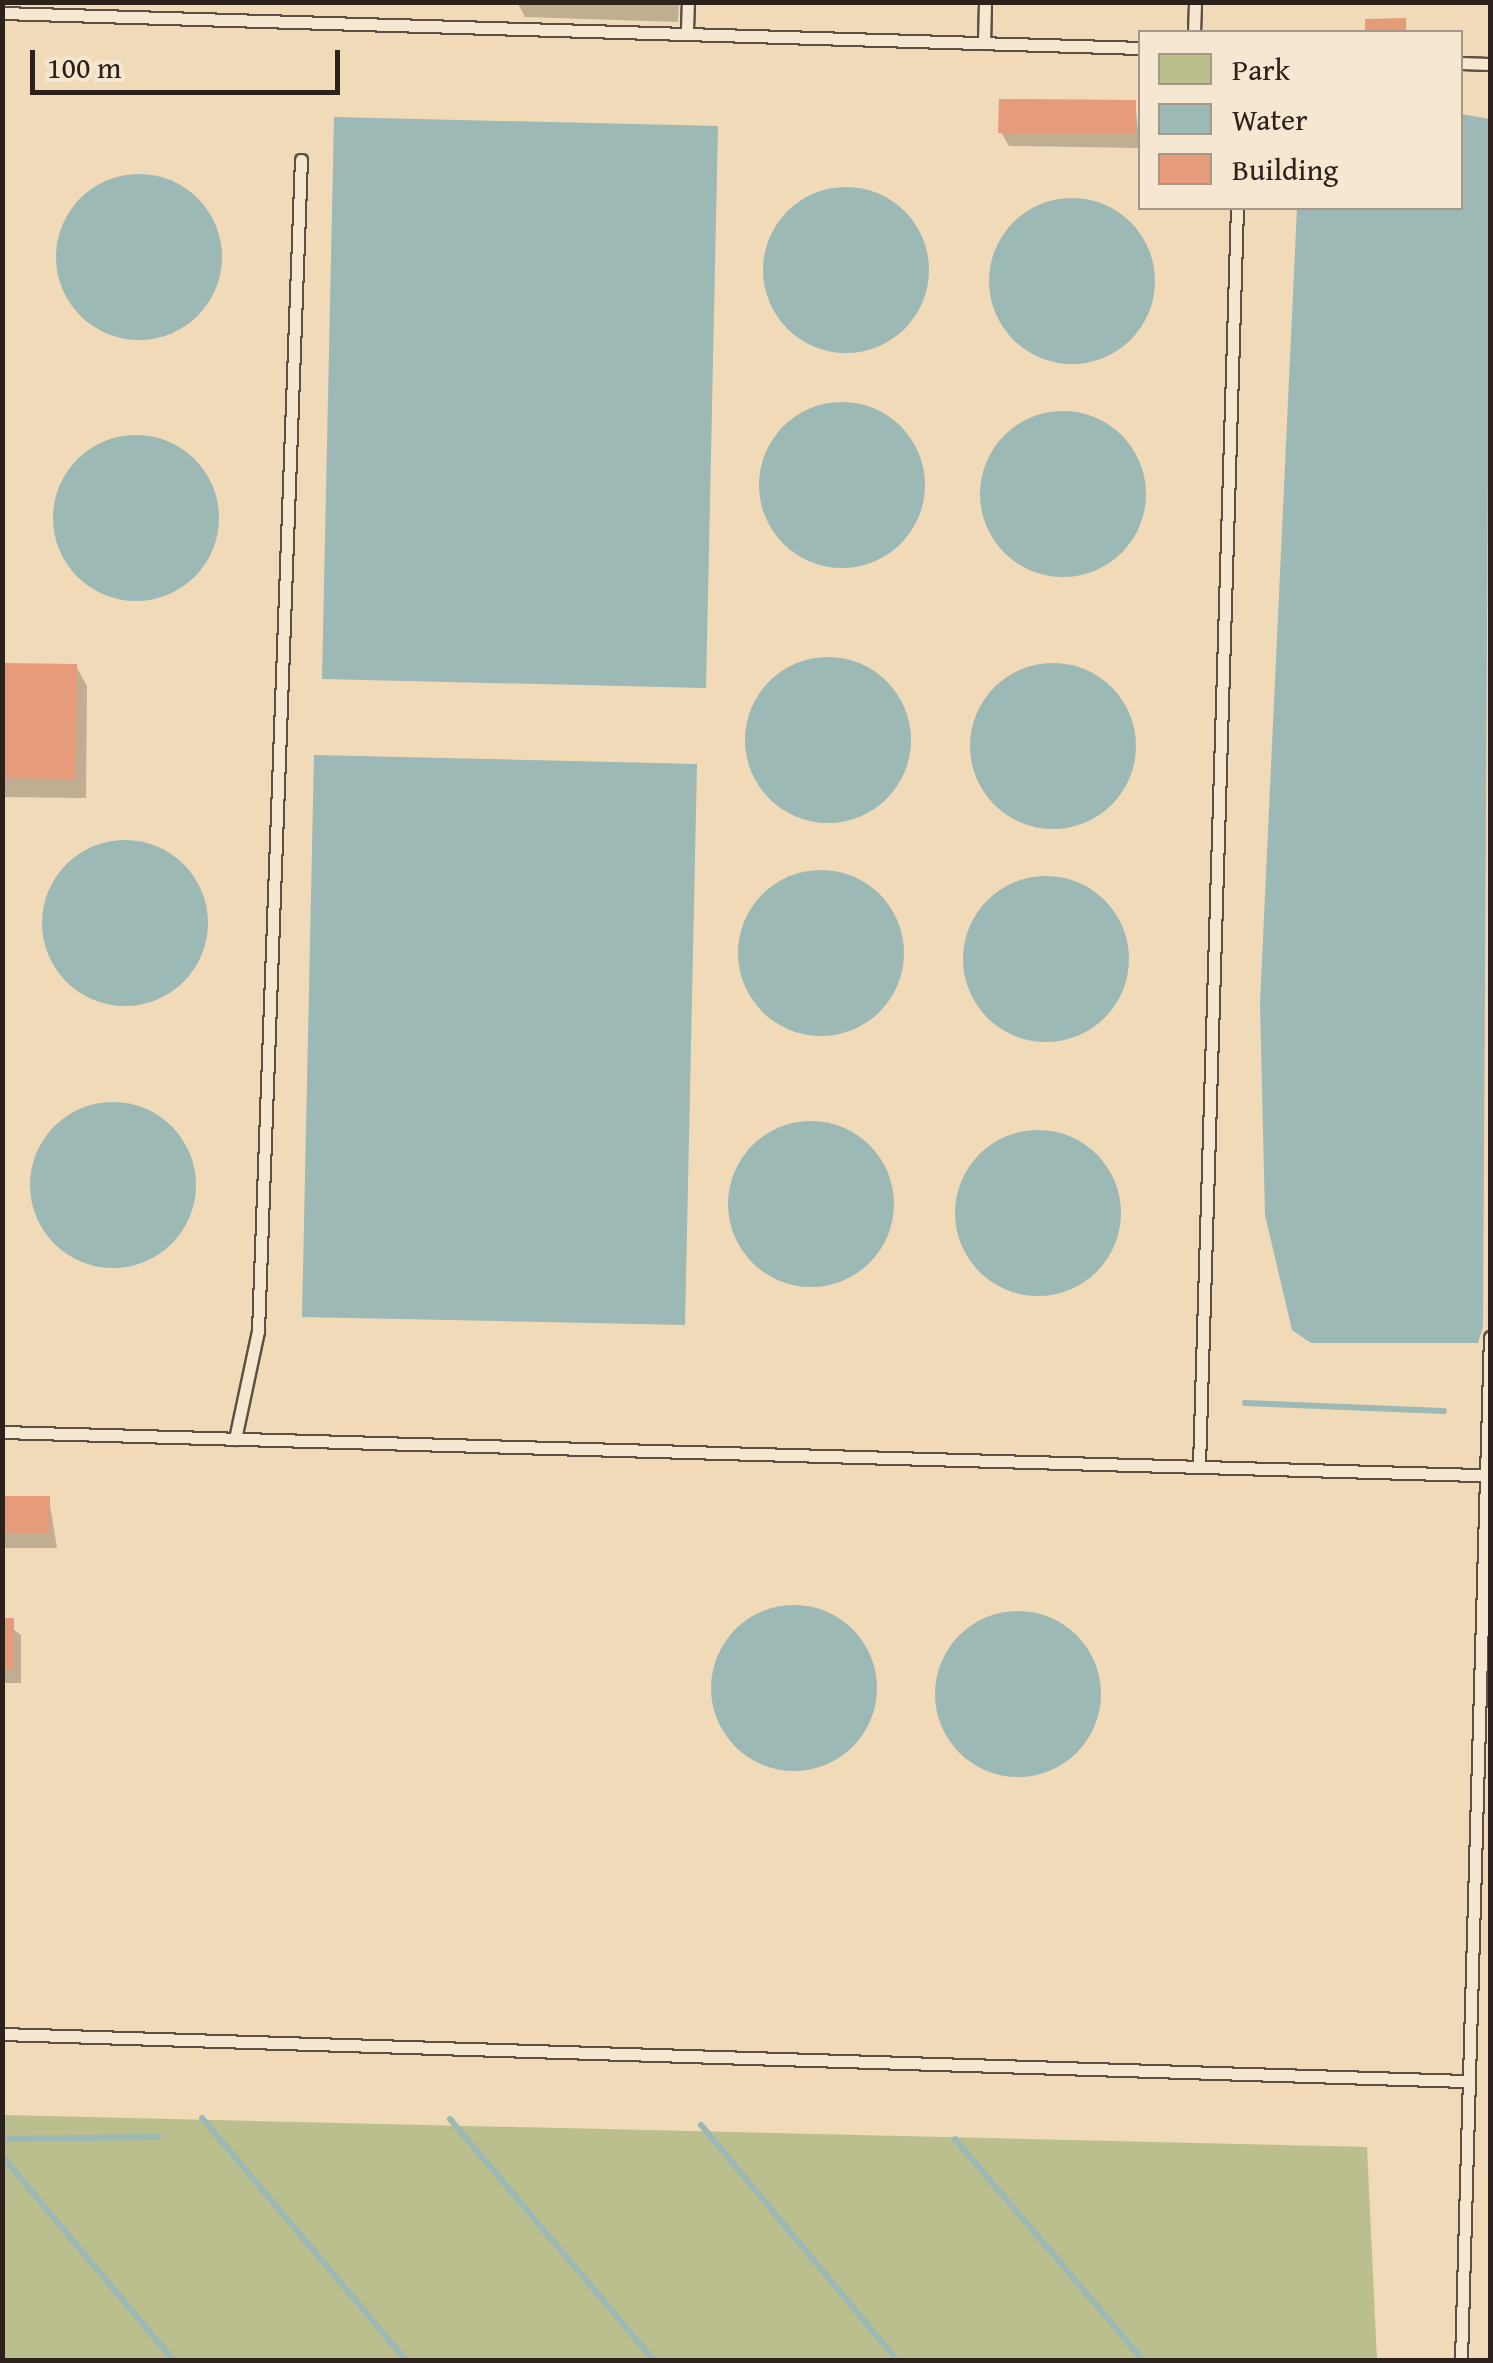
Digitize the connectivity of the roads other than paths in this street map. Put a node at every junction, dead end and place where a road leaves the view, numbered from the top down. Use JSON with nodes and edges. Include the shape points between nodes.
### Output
{"nodes":[{"id":1,"x":688,"y":2,"type":"edge"},
{"id":2,"x":985,"y":2,"type":"edge"},
{"id":3,"x":1195,"y":2,"type":"edge"},
{"id":4,"x":2,"y":13,"type":"edge"},
{"id":5,"x":688,"y":28,"type":"junction"},
{"id":6,"x":1194,"y":30,"type":"edge"},
{"id":7,"x":984,"y":43,"type":"junction"},
{"id":8,"x":1138,"y":48,"type":"edge"},
{"id":9,"x":1463,"y":63,"type":"edge"},
{"id":10,"x":1490,"y":64,"type":"edge"},
{"id":11,"x":301,"y":160,"type":"dead end"},
{"id":12,"x":1237,"y":210,"type":"edge"},
{"id":13,"x":1490,"y":1337,"type":"edge"},
{"id":14,"x":2,"y":1432,"type":"edge"},
{"id":15,"x":235,"y":1438,"type":"junction"},
{"id":16,"x":1199,"y":1465,"type":"junction"},
{"id":17,"x":1480,"y":1475,"type":"junction"},
{"id":18,"x":2,"y":2034,"type":"edge"},
{"id":19,"x":1469,"y":2081,"type":"junction"},
{"id":20,"x":1460,"y":2360,"type":"edge"}],
"edges":[{"from":1,"to":5,"type":"lane"},
{"from":2,"to":7,"type":"lane"},
{"from":3,"to":6,"type":"lane"},
{"from":4,"to":5,"type":"lane"},
{"from":5,"to":7,"type":"lane"},
{"from":7,"to":8,"type":"lane"},
{"from":9,"to":10,"type":"lane"},
{"from":11,"to":15,"type":"lane","via":[[258,1330]]},
{"from":12,"to":16,"type":"lane"},
{"from":13,"to":17,"type":"lane"},
{"from":14,"to":15,"type":"lane"},
{"from":15,"to":16,"type":"lane"},
{"from":16,"to":17,"type":"lane"},
{"from":17,"to":19,"type":"lane"},
{"from":18,"to":19,"type":"lane"},
{"from":19,"to":20,"type":"lane"}]}
